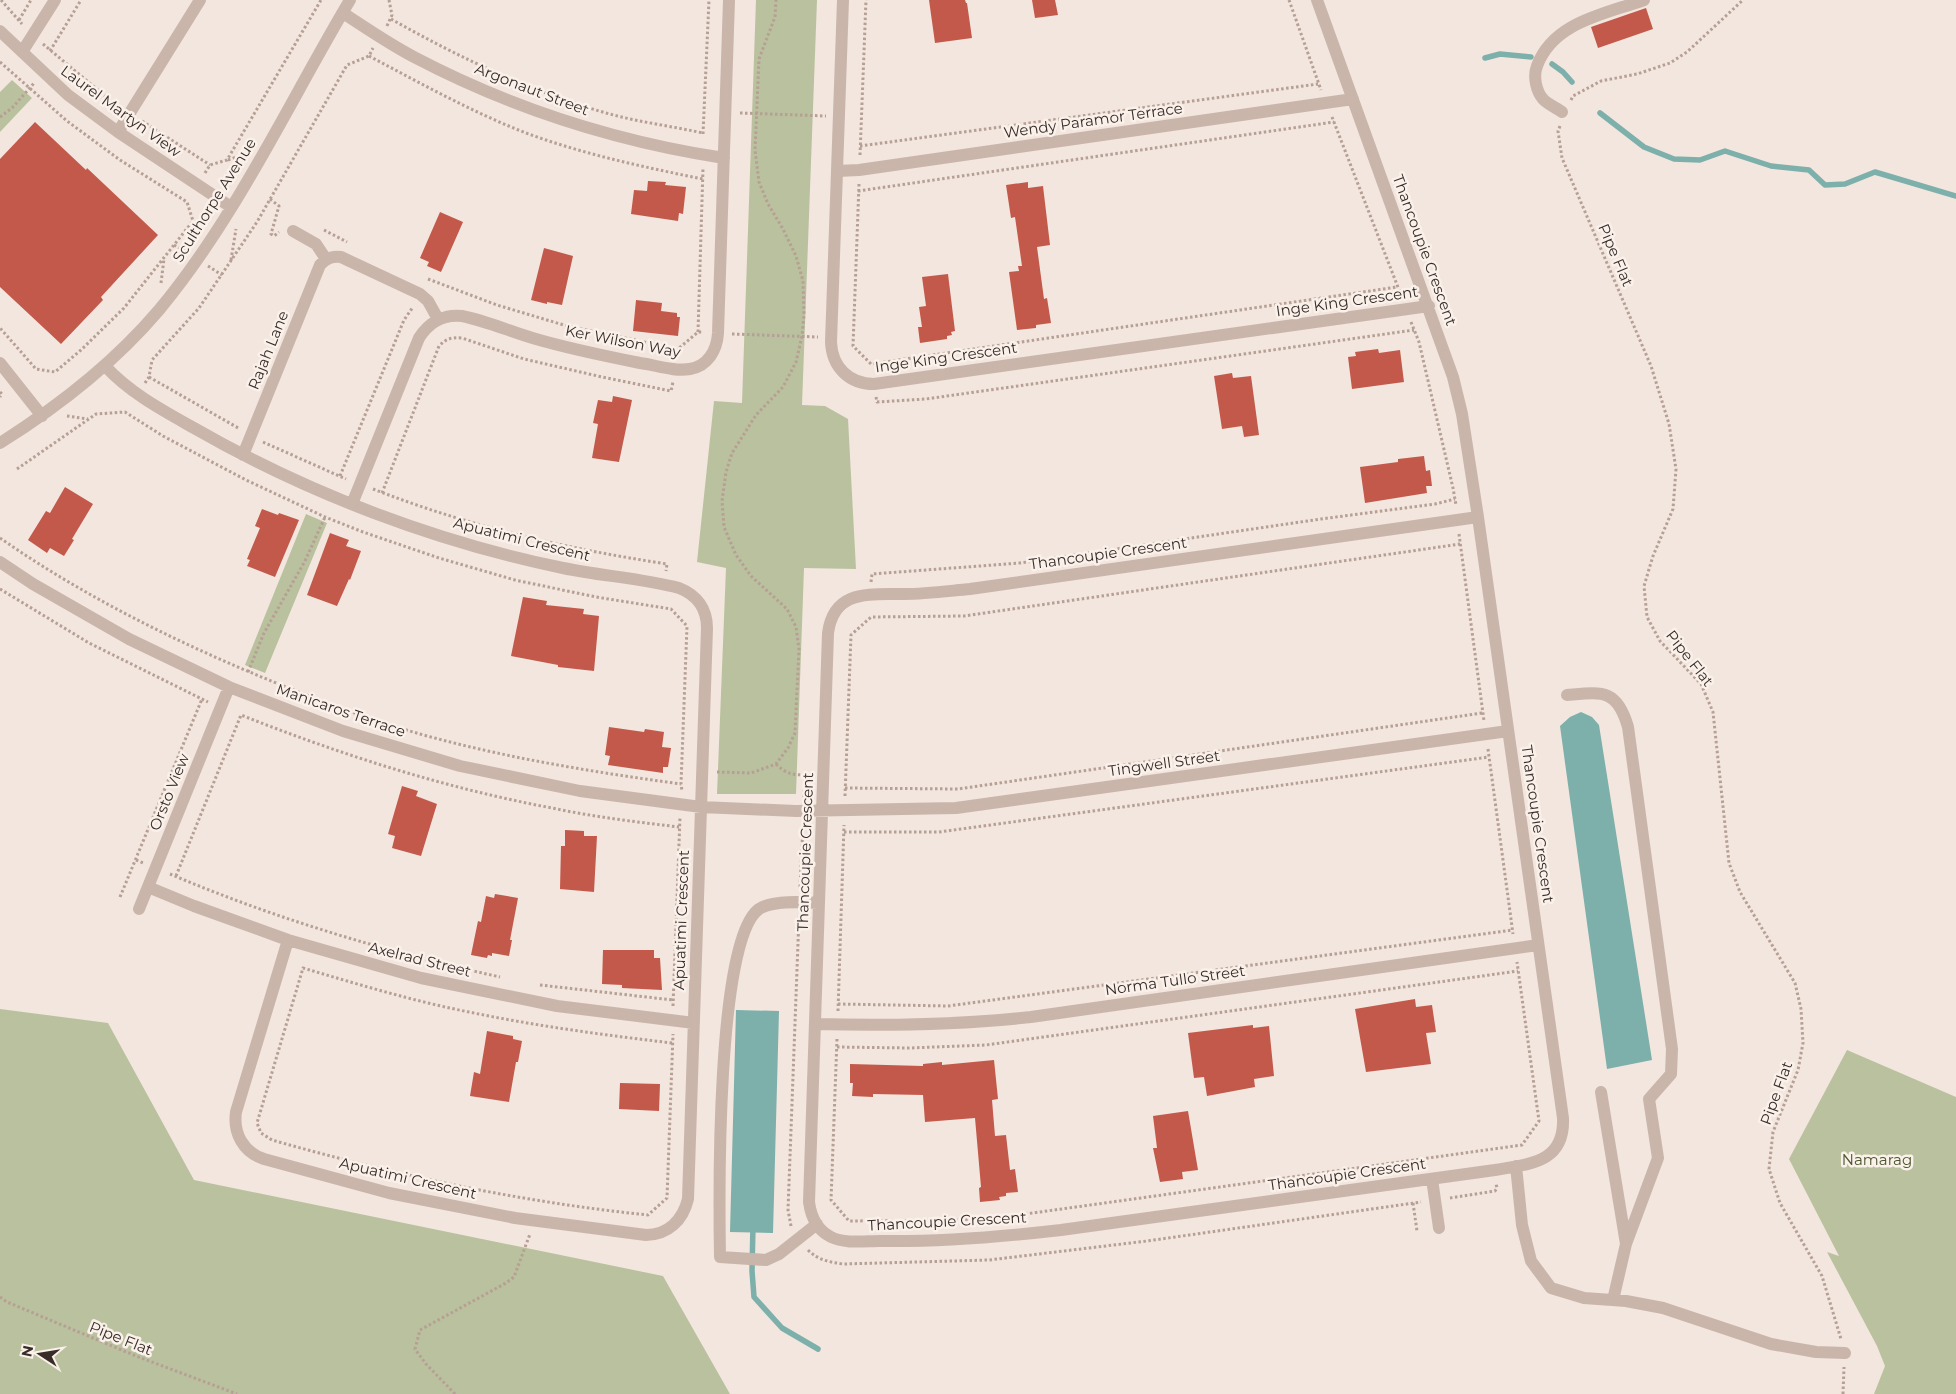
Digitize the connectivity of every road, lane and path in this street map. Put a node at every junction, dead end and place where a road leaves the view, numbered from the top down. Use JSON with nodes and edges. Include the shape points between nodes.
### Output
{"nodes":[{"id":1,"x":1,"y":0,"type":"edge"},
{"id":2,"x":31,"y":0,"type":"edge"},
{"id":3,"x":55,"y":0,"type":"edge"},
{"id":4,"x":81,"y":0,"type":"edge"},
{"id":5,"x":200,"y":0,"type":"edge"},
{"id":6,"x":321,"y":0,"type":"edge"},
{"id":7,"x":350,"y":0,"type":"edge"},
{"id":8,"x":389,"y":0,"type":"edge"},
{"id":9,"x":729,"y":0,"type":"edge"},
{"id":10,"x":776,"y":0,"type":"edge"},
{"id":11,"x":843,"y":0,"type":"edge"},
{"id":12,"x":866,"y":0,"type":"edge"},
{"id":13,"x":1289,"y":0,"type":"edge"},
{"id":14,"x":1317,"y":0,"type":"edge"},
{"id":15,"x":1644,"y":0,"type":"edge"},
{"id":16,"x":1743,"y":0,"type":"edge"},
{"id":17,"x":342,"y":13,"type":"junction"},
{"id":18,"x":0,"y":31,"type":"edge"},
{"id":19,"x":50,"y":51,"type":"dead end"},
{"id":20,"x":22,"y":52,"type":"junction"},
{"id":21,"x":0,"y":62,"type":"edge"},
{"id":22,"x":1318,"y":84,"type":"junction"},
{"id":23,"x":23,"y":96,"type":"dead end"},
{"id":24,"x":1353,"y":99,"type":"junction"},
{"id":25,"x":1327,"y":103,"type":"junction"},
{"id":26,"x":704,"y":112,"type":"dead end"},
{"id":27,"x":1562,"y":112,"type":"junction"},
{"id":28,"x":726,"y":113,"type":"junction"},
{"id":29,"x":757,"y":113,"type":"junction"},
{"id":30,"x":839,"y":116,"type":"junction"},
{"id":31,"x":0,"y":117,"type":"edge"},
{"id":32,"x":860,"y":117,"type":"junction"},
{"id":33,"x":1334,"y":122,"type":"junction"},
{"id":34,"x":118,"y":132,"type":"junction"},
{"id":35,"x":703,"y":133,"type":"dead end"},
{"id":36,"x":860,"y":146,"type":"junction"},
{"id":37,"x":724,"y":158,"type":"junction"},
{"id":38,"x":210,"y":165,"type":"dead end"},
{"id":39,"x":859,"y":170,"type":"junction"},
{"id":40,"x":837,"y":171,"type":"junction"},
{"id":41,"x":703,"y":179,"type":"dead end"},
{"id":42,"x":858,"y":190,"type":"junction"},
{"id":43,"x":270,"y":199,"type":"junction"},
{"id":44,"x":231,"y":207,"type":"junction"},
{"id":45,"x":323,"y":229,"type":"dead end"},
{"id":46,"x":288,"y":230,"type":"joint"},
{"id":47,"x":348,"y":242,"type":"dead end"},
{"id":48,"x":326,"y":259,"type":"junction"},
{"id":49,"x":426,"y":279,"type":"dead end"},
{"id":50,"x":442,"y":285,"type":"junction"},
{"id":51,"x":1397,"y":287,"type":"junction"},
{"id":52,"x":426,"y":299,"type":"junction"},
{"id":53,"x":1429,"y":306,"type":"junction"},
{"id":54,"x":1406,"y":310,"type":"junction"},
{"id":55,"x":438,"y":319,"type":"junction"},
{"id":56,"x":0,"y":328,"type":"edge"},
{"id":57,"x":1414,"y":330,"type":"junction"},
{"id":58,"x":718,"y":333,"type":"junction"},
{"id":59,"x":802,"y":336,"type":"junction"},
{"id":60,"x":831,"y":337,"type":"junction"},
{"id":61,"x":854,"y":338,"type":"junction"},
{"id":62,"x":678,"y":349,"type":"junction"},
{"id":63,"x":0,"y":363,"type":"edge"},
{"id":64,"x":105,"y":366,"type":"junction"},
{"id":65,"x":675,"y":369,"type":"junction"},
{"id":66,"x":0,"y":392,"type":"edge"},
{"id":67,"x":0,"y":397,"type":"edge"},
{"id":68,"x":877,"y":402,"type":"dead end"},
{"id":69,"x":125,"y":412,"type":"dead end"},
{"id":70,"x":42,"y":416,"type":"junction"},
{"id":71,"x":250,"y":436,"type":"junction"},
{"id":72,"x":0,"y":443,"type":"edge"},
{"id":73,"x":243,"y":455,"type":"junction"},
{"id":74,"x":17,"y":469,"type":"dead end"},
{"id":75,"x":340,"y":476,"type":"junction"},
{"id":76,"x":360,"y":484,"type":"junction"},
{"id":77,"x":382,"y":493,"type":"junction"},
{"id":78,"x":1455,"y":499,"type":"junction"},
{"id":79,"x":352,"y":504,"type":"junction"},
{"id":80,"x":325,"y":517,"type":"dead end"},
{"id":81,"x":1478,"y":517,"type":"junction"},
{"id":82,"x":1458,"y":520,"type":"junction"},
{"id":83,"x":0,"y":538,"type":"edge"},
{"id":84,"x":1460,"y":544,"type":"junction"},
{"id":85,"x":0,"y":562,"type":"edge"},
{"id":86,"x":664,"y":585,"type":"junction"},
{"id":87,"x":0,"y":589,"type":"edge"},
{"id":88,"x":871,"y":594,"type":"junction"},
{"id":89,"x":662,"y":607,"type":"dead end"},
{"id":90,"x":871,"y":617,"type":"junction"},
{"id":91,"x":248,"y":672,"type":"junction"},
{"id":92,"x":229,"y":687,"type":"junction"},
{"id":93,"x":1567,"y":695,"type":"dead end"},
{"id":94,"x":202,"y":699,"type":"junction"},
{"id":95,"x":220,"y":707,"type":"junction"},
{"id":96,"x":241,"y":715,"type":"junction"},
{"id":97,"x":1508,"y":731,"type":"junction"},
{"id":98,"x":682,"y":771,"type":"dead end"},
{"id":99,"x":702,"y":772,"type":"junction"},
{"id":100,"x":680,"y":784,"type":"dead end"},
{"id":101,"x":845,"y":788,"type":"junction"},
{"id":102,"x":701,"y":807,"type":"junction"},
{"id":103,"x":822,"y":810,"type":"junction"},
{"id":104,"x":844,"y":810,"type":"junction"},
{"id":105,"x":679,"y":828,"type":"dead end"},
{"id":106,"x":844,"y":832,"type":"junction"},
{"id":107,"x":802,"y":855,"type":"dead end"},
{"id":108,"x":148,"y":887,"type":"junction"},
{"id":109,"x":120,"y":897,"type":"dead end"},
{"id":110,"x":800,"y":902,"type":"junction"},
{"id":111,"x":819,"y":903,"type":"junction"},
{"id":112,"x":139,"y":909,"type":"dead end"},
{"id":113,"x":1513,"y":930,"type":"junction"},
{"id":114,"x":288,"y":940,"type":"junction"},
{"id":115,"x":1538,"y":945,"type":"junction"},
{"id":116,"x":1516,"y":948,"type":"junction"},
{"id":117,"x":1519,"y":971,"type":"junction"},
{"id":118,"x":502,"y":977,"type":"dead end"},
{"id":119,"x":538,"y":985,"type":"dead end"},
{"id":120,"x":838,"y":1004,"type":"junction"},
{"id":121,"x":673,"y":1020,"type":"junction"},
{"id":122,"x":694,"y":1023,"type":"junction"},
{"id":123,"x":815,"y":1024,"type":"junction"},
{"id":124,"x":837,"y":1025,"type":"junction"},
{"id":125,"x":672,"y":1043,"type":"junction"},
{"id":126,"x":837,"y":1047,"type":"junction"},
{"id":127,"x":1601,"y":1092,"type":"dead end"},
{"id":128,"x":1492,"y":1149,"type":"junction"},
{"id":129,"x":1516,"y":1166,"type":"junction"},
{"id":130,"x":1495,"y":1170,"type":"junction"},
{"id":131,"x":1432,"y":1179,"type":"junction"},
{"id":132,"x":1435,"y":1200,"type":"junction"},
{"id":133,"x":1413,"y":1203,"type":"junction"},
{"id":134,"x":816,"y":1224,"type":"junction"},
{"id":135,"x":1439,"y":1228,"type":"dead end"},
{"id":136,"x":1417,"y":1230,"type":"dead end"},
{"id":137,"x":531,"y":1231,"type":"dead end"},
{"id":138,"x":798,"y":1238,"type":"junction"},
{"id":139,"x":1626,"y":1244,"type":"junction"},
{"id":140,"x":0,"y":1297,"type":"edge"},
{"id":141,"x":1613,"y":1300,"type":"junction"},
{"id":142,"x":1845,"y":1353,"type":"junction"},
{"id":143,"x":237,"y":1394,"type":"edge"},
{"id":144,"x":455,"y":1394,"type":"edge"},
{"id":145,"x":1843,"y":1394,"type":"edge"}],
"edges":[{"from":1,"to":2,"type":"path","via":[[18,20]]},
{"from":3,"to":20,"type":"street"},
{"from":4,"to":19,"type":"path"},
{"from":5,"to":34,"type":"street"},
{"from":6,"to":38,"type":"path","via":[[227,160]]},
{"from":7,"to":17,"type":"street","name":"Sculthorpe Avenue"},
{"from":8,"to":35,"type":"path","via":[[391,19],[519,83],[608,113]]},
{"from":9,"to":28,"type":"street","name":"Ker Wilson Way"},
{"from":10,"to":29,"type":"path","via":[[775,17],[759,59]]},
{"from":11,"to":30,"type":"street","name":"Inge King Crescent"},
{"from":12,"to":32,"type":"path"},
{"from":13,"to":22,"type":"path"},
{"from":14,"to":24,"type":"street","name":"Thancoupie Crescent"},
{"from":15,"to":27,"type":"street","via":[[1582,21],[1548,46],[1535,71],[1536,84],[1543,100]]},
{"from":16,"to":27,"type":"path","via":[[1676,59],[1637,74],[1601,81],[1573,96]]},
{"from":17,"to":37,"type":"street","name":"Argonaut Street","via":[[413,56],[487,92],[555,118],[643,144]]},
{"from":17,"to":44,"type":"street","name":"Sculthorpe Avenue"},
{"from":18,"to":20,"type":"street","name":"Laurel Martyn View"},
{"from":20,"to":34,"type":"street","name":"Laurel Martyn View","via":[[68,95]]},
{"from":21,"to":56,"type":"path","via":[[67,121],[120,160],[187,202],[193,221],[124,308],[55,372],[36,369]]},
{"from":22,"to":25,"type":"path"},
{"from":22,"to":36,"type":"path"},
{"from":23,"to":31,"type":"path"},
{"from":24,"to":25,"type":"street","name":"Wendy Paramor Terrace"},
{"from":24,"to":53,"type":"street","name":"Thancoupie Crescent"},
{"from":25,"to":33,"type":"path"},
{"from":25,"to":39,"type":"street","name":"Wendy Paramor Terrace"},
{"from":26,"to":28,"type":"path"},
{"from":27,"to":142,"type":"path","name":"Pipe Flat","via":[[1558,131],[1562,158],[1651,366],[1669,424],[1676,469],[1673,509],[1644,586],[1647,617],[1660,640],[1700,684],[1713,712],[1729,863],[1740,892],[1795,983],[1804,1043],[1798,1070],[1773,1132],[1769,1169],[1780,1203],[1822,1276]]},
{"from":28,"to":29,"type":"path"},
{"from":28,"to":37,"type":"street","name":"Ker Wilson Way"},
{"from":29,"to":30,"type":"path"},
{"from":29,"to":59,"type":"path","via":[[755,150],[759,182],[796,256],[803,281]]},
{"from":30,"to":32,"type":"path"},
{"from":30,"to":40,"type":"street","name":"Inge King Crescent"},
{"from":32,"to":36,"type":"path"},
{"from":33,"to":42,"type":"path"},
{"from":33,"to":51,"type":"path"},
{"from":34,"to":44,"type":"street","name":"Laurel Martyn View"},
{"from":36,"to":39,"type":"path"},
{"from":37,"to":58,"type":"street","name":"Ker Wilson Way"},
{"from":39,"to":40,"type":"street","name":"Wendy Paramor Terrace"},
{"from":39,"to":42,"type":"path"},
{"from":40,"to":60,"type":"street","name":"Inge King Crescent"},
{"from":41,"to":43,"type":"path","via":[[622,162],[527,133],[474,111],[369,56],[347,65]]},
{"from":42,"to":61,"type":"path"},
{"from":43,"to":46,"type":"path","via":[[279,206],[272,235]]},
{"from":43,"to":71,"type":"path","via":[[199,308],[152,360],[150,377]]},
{"from":44,"to":64,"type":"street","name":"Sculthorpe Avenue","via":[[182,282]]},
{"from":45,"to":47,"type":"path"},
{"from":46,"to":48,"type":"street","via":[[316,244]]},
{"from":48,"to":52,"type":"street","via":[[343,258]]},
{"from":48,"to":71,"type":"street","name":"Rajah Lane","via":[[320,265]]},
{"from":49,"to":50,"type":"path"},
{"from":50,"to":52,"type":"path"},
{"from":50,"to":62,"type":"path","via":[[566,326]]},
{"from":51,"to":54,"type":"path"},
{"from":51,"to":61,"type":"path","via":[[871,364],[853,346]]},
{"from":52,"to":55,"type":"street"},
{"from":52,"to":75,"type":"path","via":[[416,305],[404,320]]},
{"from":53,"to":54,"type":"street","name":"Inge King Crescent"},
{"from":53,"to":81,"type":"street","name":"Thancoupie Crescent","via":[[1462,414]]},
{"from":54,"to":57,"type":"path"},
{"from":54,"to":60,"type":"street","name":"Inge King Crescent","via":[[874,384],[857,381],[842,371],[833,356]]},
{"from":55,"to":65,"type":"street","name":"Ker Wilson Way","via":[[462,316],[535,339]]},
{"from":55,"to":76,"type":"street","via":[[419,338]]},
{"from":57,"to":68,"type":"path","via":[[995,390]]},
{"from":57,"to":78,"type":"path"},
{"from":58,"to":59,"type":"path"},
{"from":58,"to":62,"type":"path","via":[[698,332]]},
{"from":58,"to":65,"type":"street","name":"Ker Wilson Way","via":[[715,350],[705,362],[691,369]]},
{"from":59,"to":60,"type":"path"},
{"from":59,"to":99,"type":"path","via":[[796,362],[783,387],[756,415],[732,453],[722,502],[724,527],[736,555],[751,576],[787,609],[796,627],[799,649],[795,734],[776,764],[764,769],[752,773]]},
{"from":60,"to":61,"type":"path"},
{"from":62,"to":65,"type":"path"},
{"from":63,"to":70,"type":"street"},
{"from":64,"to":70,"type":"street","name":"Sculthorpe Avenue"},
{"from":64,"to":73,"type":"street","name":"Apuatimi Crescent","via":[[137,395]]},
{"from":65,"to":77,"type":"path","via":[[672,391],[524,359],[462,338],[445,340],[439,346]]},
{"from":66,"to":67,"type":"path"},
{"from":69,"to":74,"type":"path","via":[[96,414]]},
{"from":70,"to":72,"type":"street","name":"Sculthorpe Avenue"},
{"from":71,"to":73,"type":"street","name":"Rajah Lane"},
{"from":71,"to":75,"type":"path"},
{"from":73,"to":79,"type":"street","name":"Apuatimi Crescent"},
{"from":75,"to":76,"type":"path"},
{"from":76,"to":77,"type":"path"},
{"from":76,"to":79,"type":"street"},
{"from":77,"to":86,"type":"path","via":[[522,538],[591,553],[667,564]]},
{"from":78,"to":82,"type":"path"},
{"from":78,"to":88,"type":"path","via":[[1020,563],[872,574]]},
{"from":79,"to":86,"type":"street","name":"Apuatimi Crescent","via":[[456,541],[563,568]]},
{"from":80,"to":91,"type":"path","via":[[305,561],[264,633]]},
{"from":81,"to":82,"type":"street","name":"Thancoupie Crescent"},
{"from":81,"to":97,"type":"street","name":"Thancoupie Crescent"},
{"from":82,"to":84,"type":"path"},
{"from":82,"to":88,"type":"street","name":"Thancoupie Crescent","via":[[970,589]]},
{"from":83,"to":91,"type":"path","via":[[117,609]]},
{"from":84,"to":90,"type":"path","via":[[964,616]]},
{"from":84,"to":101,"type":"path","via":[[1482,713],[958,789]]},
{"from":85,"to":92,"type":"street","name":"Manicaros Terrace","via":[[129,639]]},
{"from":86,"to":89,"type":"path"},
{"from":86,"to":99,"type":"street","name":"Apuatimi Crescent","via":[[682,589],[694,597],[707,621]]},
{"from":87,"to":94,"type":"path","via":[[90,643]]},
{"from":88,"to":90,"type":"path"},
{"from":88,"to":103,"type":"street","name":"Thancoupie Crescent","via":[[844,602],[829,626]]},
{"from":90,"to":101,"type":"path","via":[[851,635]]},
{"from":91,"to":100,"type":"path","via":[[420,734],[541,763]]},
{"from":92,"to":95,"type":"street","name":"Orsto View"},
{"from":92,"to":102,"type":"street","name":"Manicaros Terrace","via":[[343,731],[460,766],[580,791]]},
{"from":93,"to":139,"type":"street","via":[[1598,692],[1610,697],[1625,715],[1672,1049],[1671,1074],[1649,1099],[1658,1158]]},
{"from":94,"to":95,"type":"path"},
{"from":94,"to":109,"type":"path"},
{"from":95,"to":96,"type":"path"},
{"from":95,"to":108,"type":"street","name":"Orsto View"},
{"from":96,"to":105,"type":"path","via":[[352,757],[474,792],[562,810]]},
{"from":96,"to":118,"type":"path","via":[[176,876],[376,947]]},
{"from":97,"to":104,"type":"street","name":"Tingwell Street","via":[[1001,803],[912,810]]},
{"from":97,"to":115,"type":"street","name":"Thancoupie Crescent"},
{"from":98,"to":99,"type":"path"},
{"from":99,"to":102,"type":"street","name":"Apuatimi Crescent"},
{"from":101,"to":104,"type":"path"},
{"from":102,"to":103,"type":"street","name":"Manicaros Terrace"},
{"from":102,"to":122,"type":"street","name":"Apuatimi Crescent"},
{"from":103,"to":104,"type":"street","name":"Tingwell Street"},
{"from":103,"to":111,"type":"street","name":"Thancoupie Crescent"},
{"from":104,"to":106,"type":"path"},
{"from":106,"to":113,"type":"path","via":[[939,832],[1489,757]]},
{"from":106,"to":120,"type":"path"},
{"from":107,"to":110,"type":"path"},
{"from":108,"to":112,"type":"street","name":"Orsto View"},
{"from":108,"to":114,"type":"street","name":"Axelrad Street"},
{"from":110,"to":111,"type":"street"},
{"from":110,"to":138,"type":"path","via":[[788,1210]]},
{"from":110,"to":138,"type":"street","via":[[782,902],[759,909],[745,928],[728,1000],[724,1042],[720,1257],[766,1260]]},
{"from":111,"to":123,"type":"street","name":"Thancoupie Crescent"},
{"from":113,"to":116,"type":"path"},
{"from":113,"to":120,"type":"path","via":[[948,1006]]},
{"from":114,"to":121,"type":"street","name":"Axelrad Street","via":[[421,978],[557,1006]]},
{"from":114,"to":122,"type":"street","name":"Apuatimi Crescent","via":[[236,1112],[238,1136],[249,1150],[261,1158],[398,1195],[515,1218],[643,1235],[657,1234],[670,1228],[680,1219],[688,1199]]},
{"from":115,"to":116,"type":"street","name":"Norma Tullo Street"},
{"from":115,"to":129,"type":"street","name":"Thancoupie Crescent","via":[[1563,1126],[1560,1140],[1550,1154],[1535,1163]]},
{"from":116,"to":117,"type":"path"},
{"from":116,"to":124,"type":"street","name":"Norma Tullo Street","via":[[974,1023]]},
{"from":117,"to":126,"type":"path","via":[[986,1045]]},
{"from":117,"to":128,"type":"path","via":[[1539,1121],[1522,1145]]},
{"from":119,"to":121,"type":"path","via":[[674,1000]]},
{"from":120,"to":124,"type":"path"},
{"from":121,"to":122,"type":"street","name":"Axelrad Street"},
{"from":121,"to":125,"type":"path"},
{"from":123,"to":124,"type":"street","name":"Norma Tullo Street"},
{"from":123,"to":134,"type":"street","name":"Thancoupie Crescent","via":[[809,1202]]},
{"from":124,"to":126,"type":"path"},
{"from":125,"to":125,"type":"path","via":[[667,1198],[648,1215],[512,1197],[395,1173],[272,1140],[261,1133],[256,1123],[302,968],[467,1012],[567,1030]]},
{"from":126,"to":128,"type":"path","via":[[831,1200],[849,1220],[958,1220],[1011,1216]]},
{"from":127,"to":139,"type":"street"},
{"from":128,"to":130,"type":"path"},
{"from":129,"to":130,"type":"street","name":"Thancoupie Crescent"},
{"from":129,"to":141,"type":"street","via":[[1522,1226],[1530,1262],[1551,1288],[1584,1298]]},
{"from":130,"to":131,"type":"street","name":"Thancoupie Crescent"},
{"from":130,"to":132,"type":"path","via":[[1495,1191]]},
{"from":131,"to":132,"type":"street"},
{"from":131,"to":134,"type":"street","name":"Thancoupie Crescent","via":[[990,1238],[848,1241],[831,1237]]},
{"from":132,"to":133,"type":"path"},
{"from":132,"to":135,"type":"street"},
{"from":133,"to":136,"type":"path"},
{"from":133,"to":138,"type":"path","via":[[989,1260],[843,1264],[814,1256]]},
{"from":134,"to":138,"type":"street"},
{"from":137,"to":144,"type":"path","via":[[514,1277],[420,1330],[415,1349]]},
{"from":139,"to":141,"type":"street"},
{"from":140,"to":143,"type":"path","name":"Pipe Flat","via":[[136,1356]]},
{"from":141,"to":142,"type":"street","via":[[1663,1308],[1771,1344],[1816,1352]]},
{"from":142,"to":145,"type":"path","name":"Pipe Flat"}]}
